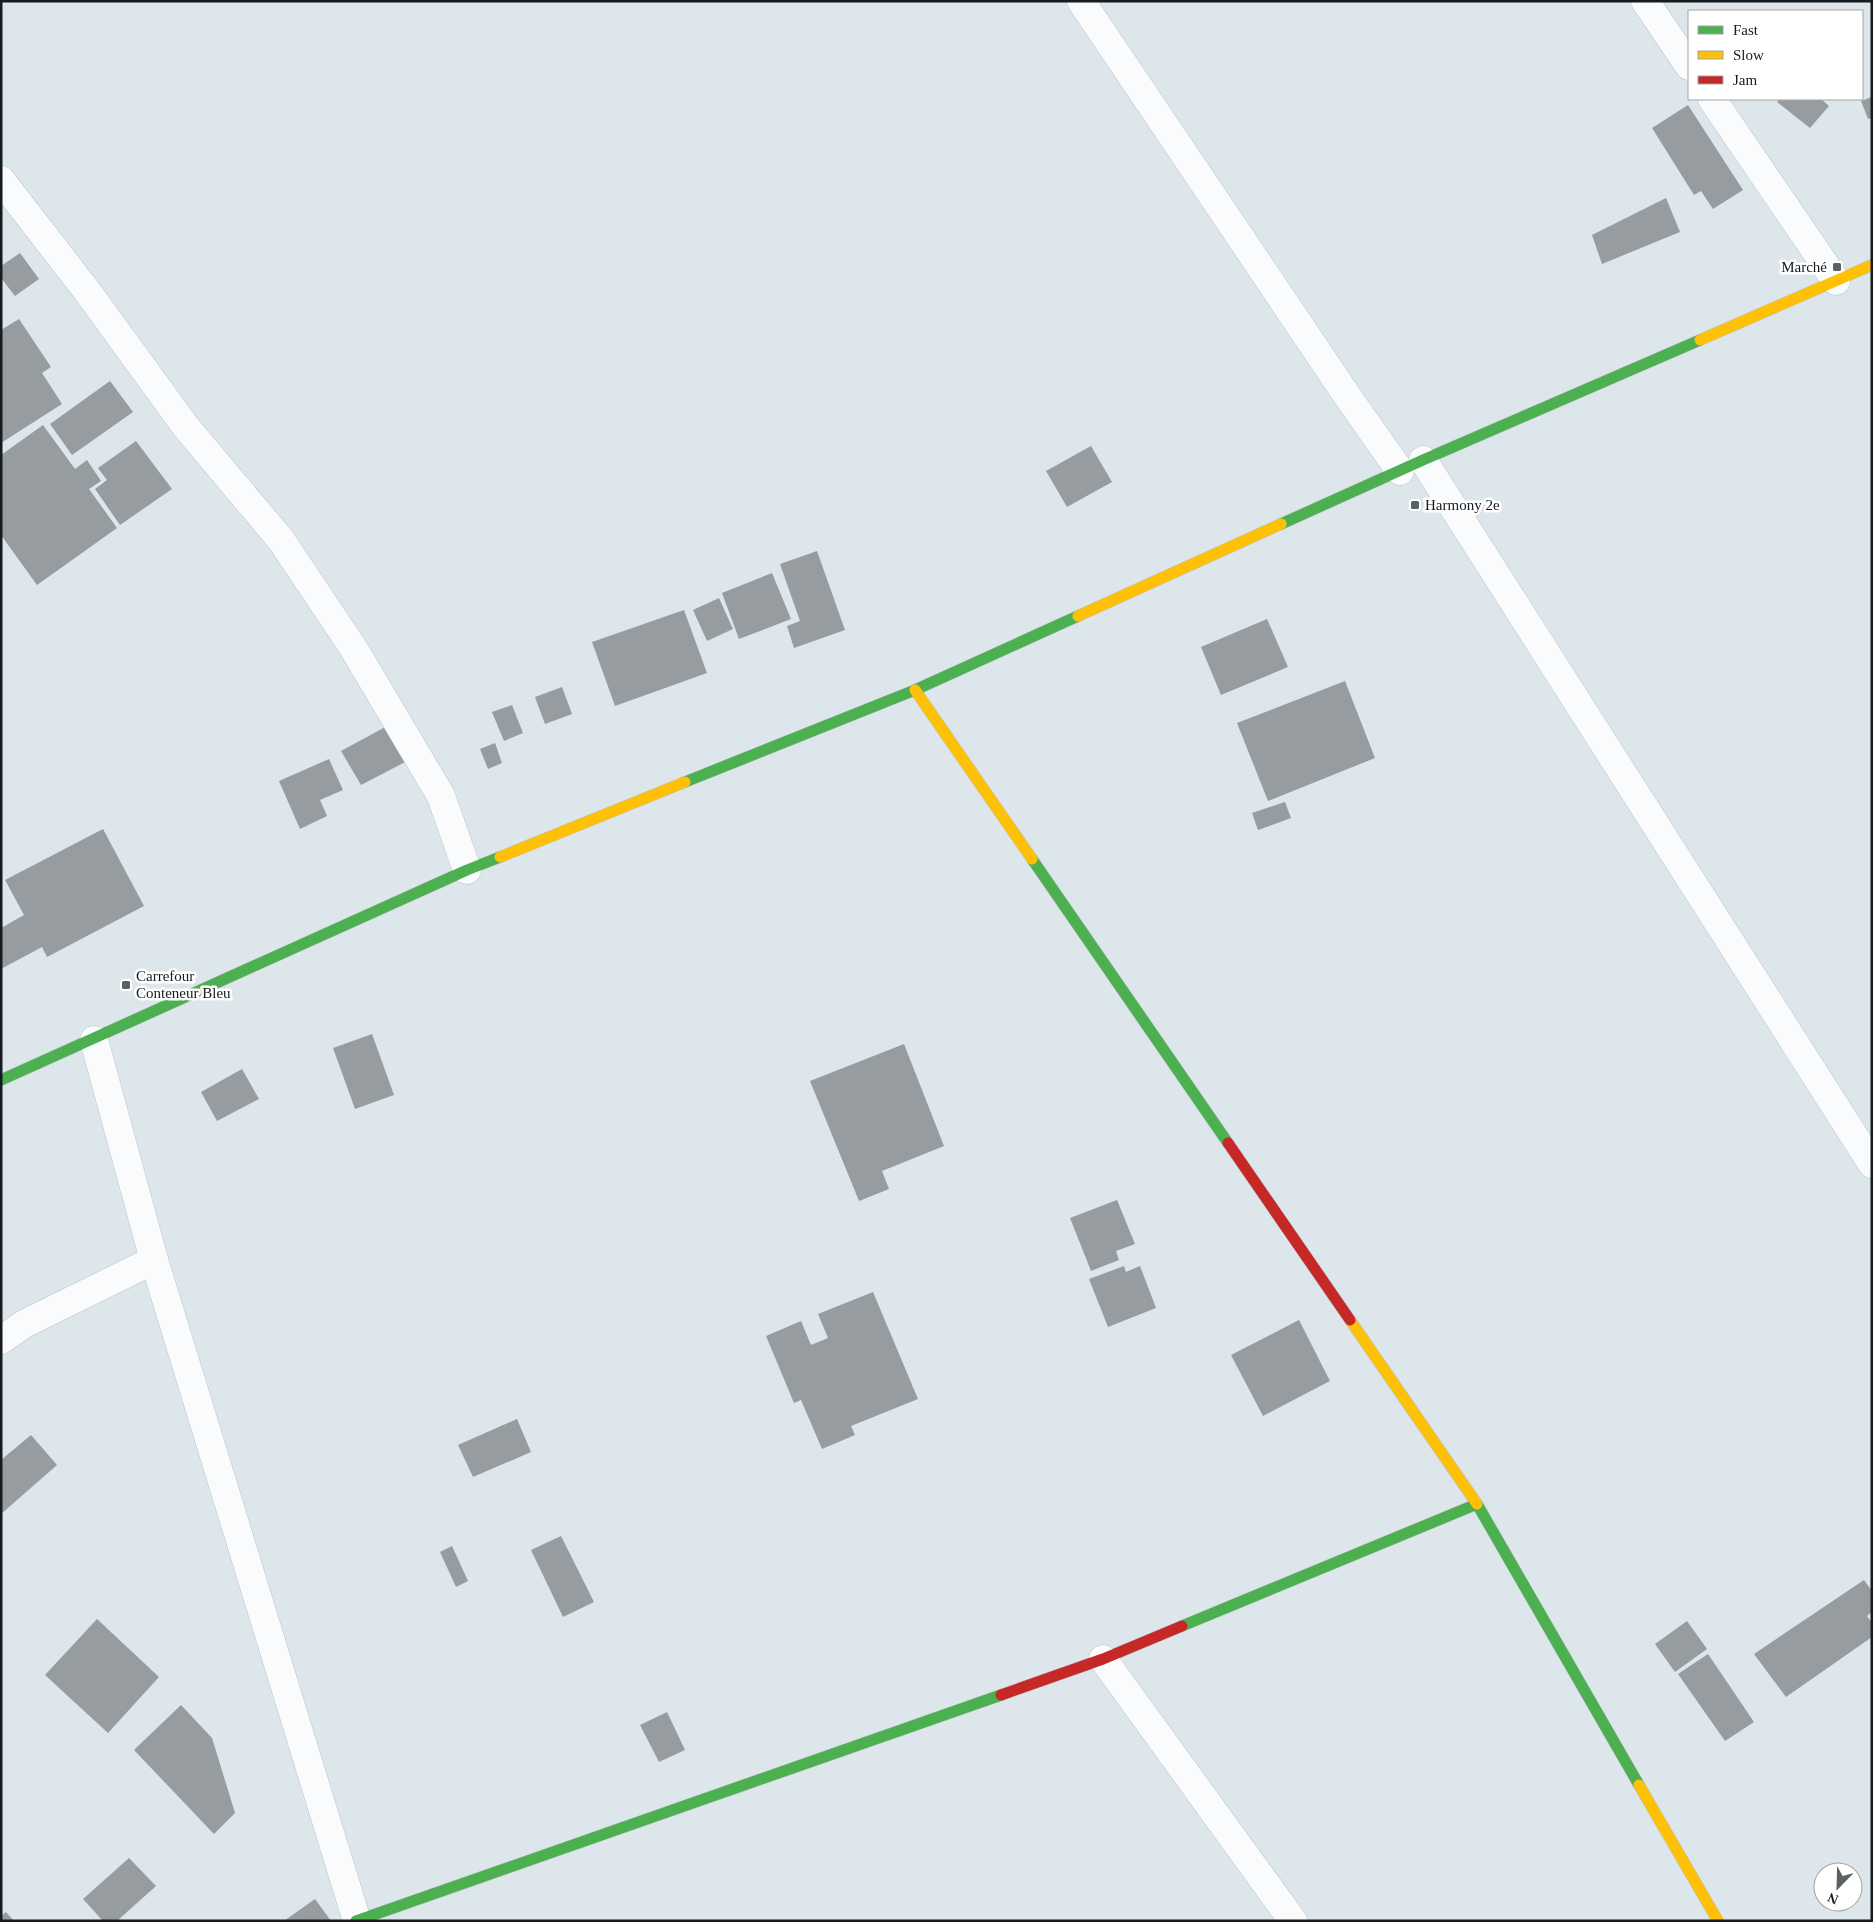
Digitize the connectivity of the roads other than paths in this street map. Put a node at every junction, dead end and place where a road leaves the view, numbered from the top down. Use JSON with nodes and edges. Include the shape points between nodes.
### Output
{"nodes":[{"id":1,"x":1082,"y":1,"type":"edge"},
{"id":2,"x":1645,"y":1,"type":"edge"},
{"id":3,"x":1688,"y":65,"type":"edge"},
{"id":4,"x":1713,"y":100,"type":"edge"},
{"id":5,"x":1,"y":180,"type":"edge"},
{"id":6,"x":1872,"y":265,"type":"edge"},
{"id":7,"x":1836,"y":281,"type":"junction"},
{"id":8,"x":1412,"y":466,"type":"junction"},
{"id":9,"x":915,"y":690,"type":"junction"},
{"id":10,"x":467,"y":870,"type":"junction"},
{"id":11,"x":94,"y":1040,"type":"junction"},
{"id":12,"x":1,"y":1080,"type":"edge"},
{"id":13,"x":1872,"y":1164,"type":"edge"},
{"id":14,"x":154,"y":1260,"type":"junction"},
{"id":15,"x":1,"y":1340,"type":"edge"},
{"id":16,"x":1477,"y":1504,"type":"junction"},
{"id":17,"x":1103,"y":1659,"type":"junction"},
{"id":18,"x":357,"y":1920,"type":"edge"},
{"id":19,"x":1293,"y":1921,"type":"edge"},
{"id":20,"x":1718,"y":1921,"type":"edge"}],
"edges":[{"from":1,"to":8,"type":"street","via":[[1344,392]]},
{"from":2,"to":3,"type":"street"},
{"from":4,"to":7,"type":"street"},
{"from":5,"to":10,"type":"street","via":[[186,427],[286,547],[354,649],[441,796]]},
{"from":6,"to":7,"type":"street"},
{"from":7,"to":8,"type":"street"},
{"from":8,"to":9,"type":"street"},
{"from":8,"to":13,"type":"street"},
{"from":9,"to":10,"type":"street"},
{"from":9,"to":16,"type":"street"},
{"from":10,"to":11,"type":"street"},
{"from":11,"to":12,"type":"street"},
{"from":11,"to":14,"type":"street"},
{"from":14,"to":15,"type":"street","via":[[24,1324]]},
{"from":14,"to":18,"type":"street"},
{"from":16,"to":17,"type":"street"},
{"from":16,"to":20,"type":"street"},
{"from":17,"to":18,"type":"street"},
{"from":17,"to":19,"type":"street"}]}
